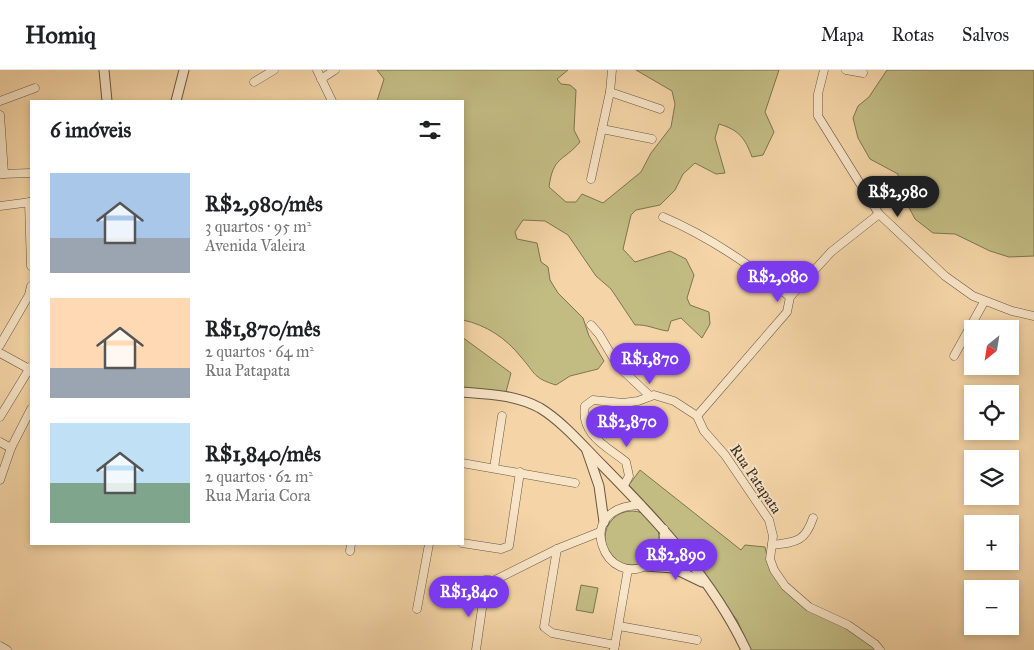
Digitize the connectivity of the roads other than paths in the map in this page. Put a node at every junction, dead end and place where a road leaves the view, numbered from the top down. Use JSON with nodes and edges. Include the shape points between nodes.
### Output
{"nodes":[{"id":1,"x":104,"y":70,"type":"edge"},
{"id":2,"x":184,"y":70,"type":"edge"},
{"id":3,"x":274,"y":70,"type":"edge"},
{"id":4,"x":317,"y":70,"type":"edge"},
{"id":5,"x":335,"y":70,"type":"edge"},
{"id":6,"x":612,"y":70,"type":"edge"},
{"id":7,"x":824,"y":70,"type":"edge"},
{"id":8,"x":846,"y":70,"type":"edge"},
{"id":9,"x":260,"y":73,"type":"edge"},
{"id":10,"x":862,"y":73,"type":"dead end"},
{"id":11,"x":321,"y":79,"type":"junction"},
{"id":12,"x":254,"y":82,"type":"dead end"},
{"id":13,"x":35,"y":88,"type":"dead end"},
{"id":14,"x":610,"y":92,"type":"junction"},
{"id":15,"x":107,"y":100,"type":"edge"},
{"id":16,"x":176,"y":100,"type":"edge"},
{"id":17,"x":332,"y":100,"type":"edge"},
{"id":18,"x":0,"y":101,"type":"edge"},
{"id":19,"x":660,"y":109,"type":"dead end"},
{"id":20,"x":0,"y":115,"type":"edge"},
{"id":21,"x":602,"y":129,"type":"junction"},
{"id":22,"x":652,"y":139,"type":"dead end"},
{"id":23,"x":30,"y":173,"type":"edge"},
{"id":24,"x":2,"y":174,"type":"edge"},
{"id":25,"x":591,"y":179,"type":"dead end"},
{"id":26,"x":30,"y":202,"type":"edge"},
{"id":27,"x":0,"y":206,"type":"edge"},
{"id":28,"x":879,"y":214,"type":"junction"},
{"id":29,"x":663,"y":217,"type":"dead end"},
{"id":30,"x":790,"y":297,"type":"junction"},
{"id":31,"x":30,"y":298,"type":"edge"},
{"id":32,"x":984,"y":302,"type":"junction"},
{"id":33,"x":1034,"y":316,"type":"edge"},
{"id":34,"x":591,"y":325,"type":"dead end"},
{"id":35,"x":0,"y":345,"type":"edge"},
{"id":36,"x":0,"y":352,"type":"edge"},
{"id":37,"x":954,"y":356,"type":"dead end"},
{"id":38,"x":30,"y":367,"type":"edge"},
{"id":39,"x":30,"y":370,"type":"edge"},
{"id":40,"x":464,"y":392,"type":"edge"},
{"id":41,"x":650,"y":396,"type":"junction"},
{"id":42,"x":30,"y":411,"type":"edge"},
{"id":43,"x":502,"y":416,"type":"dead end"},
{"id":44,"x":697,"y":416,"type":"junction"},
{"id":45,"x":0,"y":417,"type":"edge"},
{"id":46,"x":0,"y":442,"type":"edge"},
{"id":47,"x":11,"y":448,"type":"junction"},
{"id":48,"x":586,"y":449,"type":"junction"},
{"id":49,"x":464,"y":463,"type":"edge"},
{"id":50,"x":494,"y":468,"type":"junction"},
{"id":51,"x":520,"y":472,"type":"junction"},
{"id":52,"x":0,"y":480,"type":"edge"},
{"id":53,"x":575,"y":483,"type":"dead end"},
{"id":54,"x":623,"y":487,"type":"junction"},
{"id":55,"x":641,"y":505,"type":"junction"},
{"id":56,"x":813,"y":518,"type":"dead end"},
{"id":57,"x":604,"y":522,"type":"junction"},
{"id":58,"x":664,"y":528,"type":"junction"},
{"id":59,"x":600,"y":532,"type":"junction"},
{"id":60,"x":464,"y":543,"type":"edge"},
{"id":61,"x":429,"y":545,"type":"edge"},
{"id":62,"x":772,"y":545,"type":"junction"},
{"id":63,"x":557,"y":549,"type":"junction"},
{"id":64,"x":646,"y":566,"type":"junction"},
{"id":65,"x":628,"y":569,"type":"junction"},
{"id":66,"x":709,"y":588,"type":"junction"},
{"id":67,"x":417,"y":609,"type":"dead end"},
{"id":68,"x":619,"y":626,"type":"junction"},
{"id":69,"x":697,"y":640,"type":"dead end"},
{"id":70,"x":0,"y":646,"type":"edge"},
{"id":71,"x":615,"y":648,"type":"edge"},
{"id":72,"x":7,"y":650,"type":"edge"},
{"id":73,"x":476,"y":650,"type":"edge"},
{"id":74,"x":746,"y":650,"type":"edge"},
{"id":75,"x":880,"y":650,"type":"edge"}],
"edges":[{"from":1,"to":15,"type":"street"},
{"from":2,"to":16,"type":"street"},
{"from":3,"to":9,"type":"street"},
{"from":4,"to":11,"type":"street"},
{"from":5,"to":11,"type":"street"},
{"from":6,"to":14,"type":"street"},
{"from":7,"to":28,"type":"street","via":[[818,94],[818,116]]},
{"from":8,"to":10,"type":"street"},
{"from":9,"to":12,"type":"street"},
{"from":11,"to":17,"type":"street"},
{"from":13,"to":18,"type":"street"},
{"from":14,"to":19,"type":"street"},
{"from":14,"to":21,"type":"street"},
{"from":20,"to":24,"type":"street"},
{"from":21,"to":22,"type":"street"},
{"from":21,"to":25,"type":"street"},
{"from":23,"to":24,"type":"street"},
{"from":26,"to":27,"type":"street"},
{"from":28,"to":30,"type":"street","via":[[831,252]]},
{"from":28,"to":32,"type":"street","via":[[945,276]]},
{"from":29,"to":30,"type":"street","via":[[721,247]]},
{"from":30,"to":44,"type":"street","via":[[787,312]]},
{"from":31,"to":35,"type":"street"},
{"from":32,"to":33,"type":"street"},
{"from":32,"to":37,"type":"street"},
{"from":34,"to":41,"type":"street","via":[[618,366]]},
{"from":36,"to":38,"type":"street"},
{"from":39,"to":45,"type":"street"},
{"from":40,"to":48,"type":"street","via":[[512,397],[528,402],[553,418]]},
{"from":41,"to":44,"type":"street","name":"Rua Patapata","via":[[674,401]]},
{"from":41,"to":54,"type":"street","name":"Rua Patapata","via":[[623,403],[592,400],[584,409],[598,442],[626,462],[629,476]]},
{"from":42,"to":47,"type":"street"},
{"from":43,"to":50,"type":"street"},
{"from":44,"to":62,"type":"street","name":"Rua Patapata","via":[[704,431],[762,508],[772,530]]},
{"from":46,"to":47,"type":"street"},
{"from":47,"to":52,"type":"street"},
{"from":48,"to":54,"type":"street"},
{"from":48,"to":57,"type":"street","via":[[599,486]]},
{"from":49,"to":50,"type":"street"},
{"from":50,"to":51,"type":"street"},
{"from":51,"to":53,"type":"street"},
{"from":51,"to":60,"type":"street","via":[[510,543],[501,549]]},
{"from":54,"to":55,"type":"street"},
{"from":55,"to":57,"type":"street","via":[[618,508]]},
{"from":55,"to":58,"type":"street"},
{"from":56,"to":62,"type":"street","via":[[808,532],[801,539]]},
{"from":57,"to":59,"type":"street"},
{"from":58,"to":64,"type":"street","via":[[662,550]]},
{"from":58,"to":66,"type":"street"},
{"from":59,"to":63,"type":"street"},
{"from":59,"to":65,"type":"street","via":[[602,549],[607,556],[620,567]]},
{"from":61,"to":67,"type":"street"},
{"from":62,"to":75,"type":"street","name":"Rua Patapata","via":[[770,558],[774,570],[798,599],[848,625]]},
{"from":63,"to":71,"type":"street","via":[[544,626],[552,633]]},
{"from":63,"to":73,"type":"street","via":[[488,585]]},
{"from":64,"to":65,"type":"street"},
{"from":64,"to":66,"type":"street","via":[[682,570]]},
{"from":65,"to":68,"type":"street"},
{"from":66,"to":74,"type":"street","via":[[730,618]]},
{"from":68,"to":69,"type":"street"},
{"from":68,"to":71,"type":"street"},
{"from":70,"to":72,"type":"street"}]}
